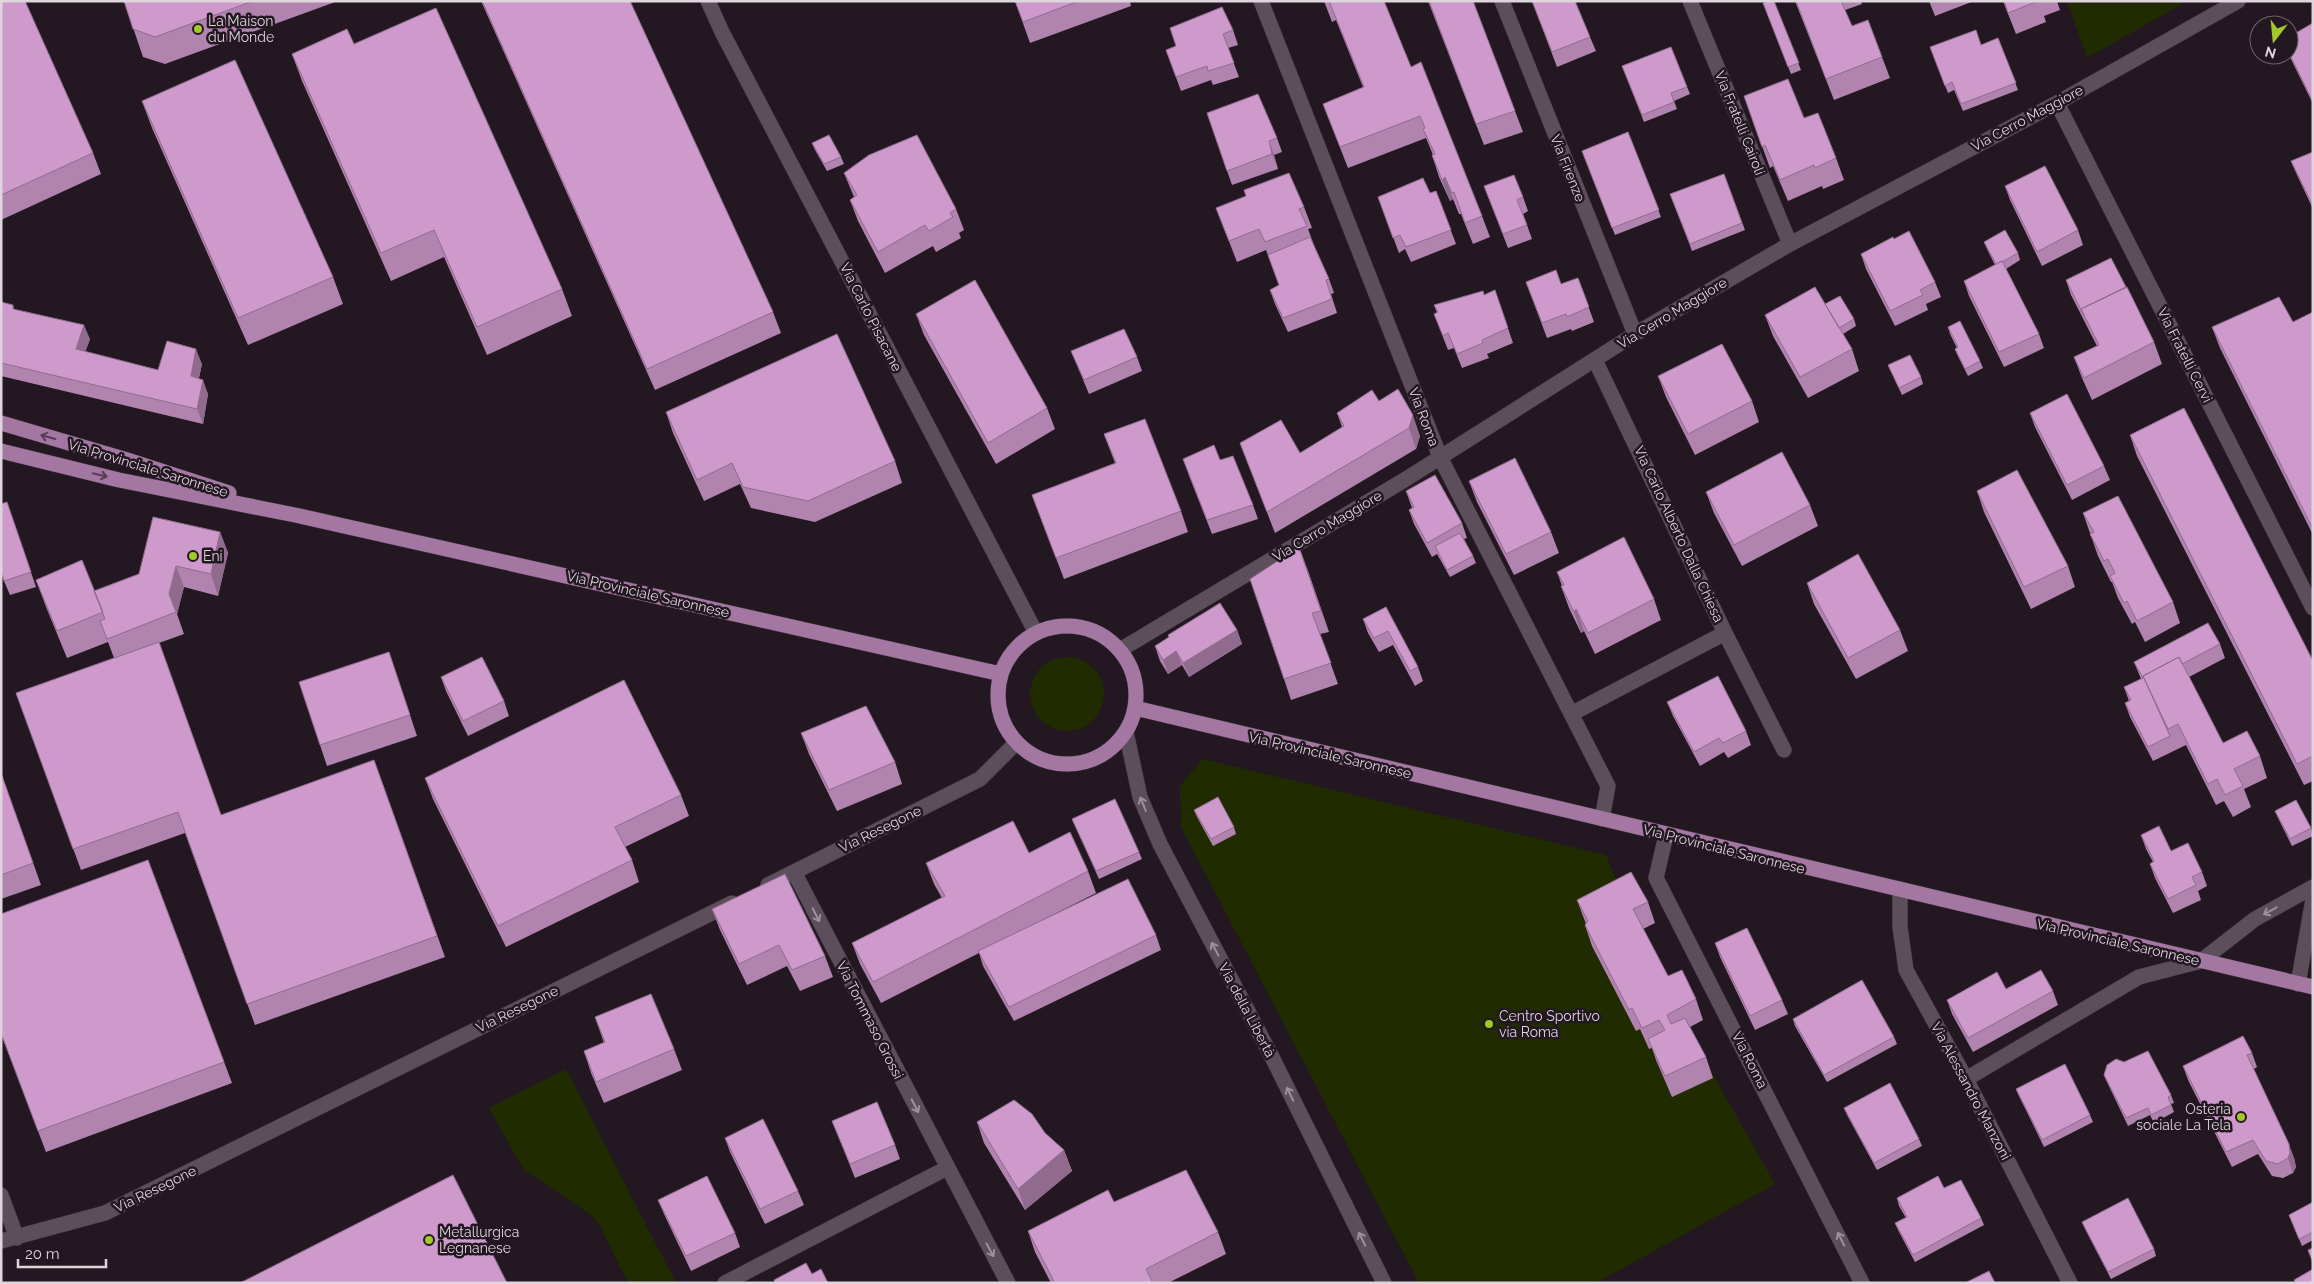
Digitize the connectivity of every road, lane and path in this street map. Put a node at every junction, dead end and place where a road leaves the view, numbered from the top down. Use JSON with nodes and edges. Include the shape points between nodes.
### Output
{"nodes":[{"id":1,"x":708,"y":1,"type":"edge"},
{"id":2,"x":1260,"y":1,"type":"edge"},
{"id":3,"x":1502,"y":1,"type":"edge"},
{"id":4,"x":1690,"y":1,"type":"edge"},
{"id":5,"x":2238,"y":1,"type":"edge"},
{"id":6,"x":2057,"y":103,"type":"junction"},
{"id":7,"x":1790,"y":244,"type":"junction"},
{"id":8,"x":1635,"y":334,"type":"junction"},
{"id":9,"x":1595,"y":360,"type":"junction"},
{"id":10,"x":1,"y":423,"type":"edge"},
{"id":11,"x":1,"y":451,"type":"edge"},
{"id":12,"x":1440,"y":456,"type":"junction"},
{"id":13,"x":295,"y":515,"type":"junction"},
{"id":14,"x":2313,"y":608,"type":"edge"},
{"id":15,"x":1036,"y":633,"type":"junction"},
{"id":16,"x":1725,"y":633,"type":"junction"},
{"id":17,"x":1120,"y":650,"type":"junction"},
{"id":18,"x":1001,"y":674,"type":"junction"},
{"id":19,"x":1135,"y":708,"type":"junction"},
{"id":20,"x":1571,"y":714,"type":"junction"},
{"id":21,"x":1126,"y":732,"type":"junction"},
{"id":22,"x":1016,"y":743,"type":"junction"},
{"id":23,"x":1784,"y":750,"type":"dead end"},
{"id":24,"x":1602,"y":819,"type":"junction"},
{"id":25,"x":1666,"y":834,"type":"junction"},
{"id":26,"x":794,"y":872,"type":"junction"},
{"id":27,"x":2313,"y":887,"type":"edge"},
{"id":28,"x":1900,"y":891,"type":"junction"},
{"id":29,"x":2313,"y":898,"type":"edge"},
{"id":30,"x":2201,"y":961,"type":"junction"},
{"id":31,"x":2305,"y":986,"type":"edge"},
{"id":32,"x":1966,"y":1079,"type":"junction"},
{"id":33,"x":947,"y":1168,"type":"junction"},
{"id":34,"x":1,"y":1195,"type":"edge"},
{"id":35,"x":17,"y":1238,"type":"junction"},
{"id":36,"x":1,"y":1241,"type":"edge"},
{"id":37,"x":725,"y":1283,"type":"edge"},
{"id":38,"x":1008,"y":1283,"type":"edge"},
{"id":39,"x":1384,"y":1283,"type":"edge"},
{"id":40,"x":1862,"y":1283,"type":"edge"},
{"id":41,"x":2070,"y":1283,"type":"edge"}],
"edges":[{"from":1,"to":15,"type":"street","name":"Via Carlo Pisacane"},
{"from":2,"to":12,"type":"street","name":"Via Roma"},
{"from":3,"to":8,"type":"street","name":"Via Firenze"},
{"from":4,"to":7,"type":"street","name":"Via Fratelli Cairoli"},
{"from":5,"to":6,"type":"street","name":"Via Cerro Maggiore"},
{"from":6,"to":7,"type":"street","name":"Via Cerro Maggiore"},
{"from":6,"to":14,"type":"street","name":"Via Fratelli Cervi"},
{"from":7,"to":8,"type":"street","name":"Via Cerro Maggiore"},
{"from":8,"to":9,"type":"street","name":"Via Cerro Maggiore"},
{"from":9,"to":12,"type":"street","name":"Via Cerro Maggiore"},
{"from":9,"to":16,"type":"street","name":"Via Carlo Alberto Dalla Chiesa"},
{"from":13,"to":10,"type":"main road","name":"Via Provinciale Saronnese","one_way":true},
{"from":11,"to":13,"type":"main road","name":"Via Provinciale Saronnese","one_way":true,"via":[[119,480]]},
{"from":12,"to":17,"type":"street","name":"Via Cerro Maggiore"},
{"from":12,"to":20,"type":"street","name":"Via Roma"},
{"from":13,"to":18,"type":"main road","name":"Via Provinciale Saronnese"},
{"from":15,"to":17,"type":"main road","via":[[1058,626],[1080,627],[1102,635]]},
{"from":15,"to":18,"type":"main road","via":[[1014,650]]},
{"from":16,"to":20,"type":"street","name":"Via Carlo Alberto Dalla Chiesa"},
{"from":16,"to":23,"type":"street"},
{"from":17,"to":19,"type":"main road","via":[[1134,677]]},
{"from":18,"to":22,"type":"main road","via":[[999,710]]},
{"from":19,"to":21,"type":"main road"},
{"from":19,"to":24,"type":"main road","name":"Via Provinciale Saronnese"},
{"from":20,"to":24,"type":"street","name":"Via Roma","via":[[1608,786]]},
{"from":21,"to":22,"type":"main road","via":[[1104,754],[1074,764],[1043,760]]},
{"from":39,"to":21,"type":"street","name":"Via della Libertà","one_way":true,"via":[[1273,1059],[1160,844],[1140,797]]},
{"from":22,"to":26,"type":"street","name":"Via Resegone","via":[[980,779]]},
{"from":24,"to":25,"type":"main road","name":"Via Provinciale Saronnese"},
{"from":25,"to":28,"type":"main road","name":"Via Provinciale Saronnese"},
{"from":40,"to":25,"type":"street","name":"Via Roma","one_way":true,"via":[[1656,878]]},
{"from":26,"to":33,"type":"street","name":"Via Tommaso Grossi","one_way":true},
{"from":26,"to":35,"type":"street","name":"Via Resegone","via":[[105,1213]]},
{"from":27,"to":30,"type":"street","one_way":true,"via":[[2255,919]]},
{"from":28,"to":30,"type":"main road","name":"Via Provinciale Saronnese"},
{"from":28,"to":32,"type":"street","name":"Via Alessandro Manzoni","via":[[1900,927],[1906,970]]},
{"from":29,"to":31,"type":"street"},
{"from":30,"to":31,"type":"main road","name":"Via Provinciale Saronnese"},
{"from":30,"to":32,"type":"street","via":[[2139,977]]},
{"from":32,"to":41,"type":"street","name":"Via Alessandro Manzoni"},
{"from":33,"to":37,"type":"street"},
{"from":33,"to":38,"type":"street","name":"Via Tommaso Grossi","one_way":true},
{"from":34,"to":35,"type":"street"},
{"from":35,"to":36,"type":"street","name":"Via Resegone"}]}
